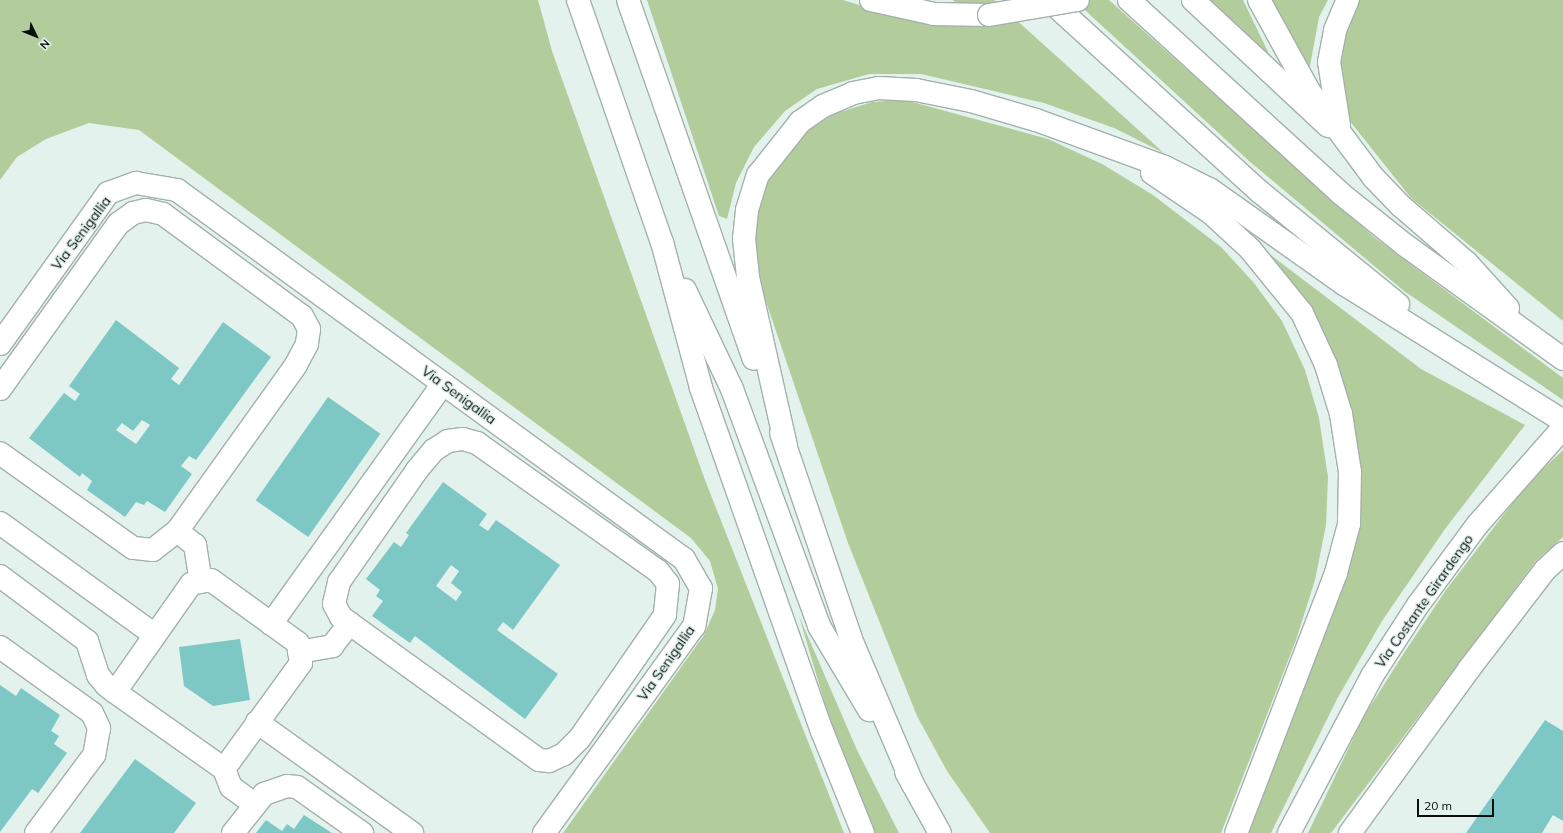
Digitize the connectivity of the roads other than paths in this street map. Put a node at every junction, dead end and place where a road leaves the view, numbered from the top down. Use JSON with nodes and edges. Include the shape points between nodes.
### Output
{"nodes":[{"id":1,"x":578,"y":0,"type":"edge"},
{"id":2,"x":628,"y":0,"type":"edge"},
{"id":3,"x":871,"y":0,"type":"edge"},
{"id":4,"x":1049,"y":0,"type":"edge"},
{"id":5,"x":1078,"y":0,"type":"edge"},
{"id":6,"x":1129,"y":0,"type":"edge"},
{"id":7,"x":1193,"y":0,"type":"edge"},
{"id":8,"x":1259,"y":0,"type":"edge"},
{"id":9,"x":1348,"y":0,"type":"edge"},
{"id":10,"x":1343,"y":140,"type":"junction"},
{"id":11,"x":1124,"y":154,"type":"junction"},
{"id":12,"x":662,"y":242,"type":"junction"},
{"id":13,"x":1537,"y":340,"type":"junction"},
{"id":14,"x":0,"y":344,"type":"edge"},
{"id":15,"x":1563,"y":359,"type":"edge"},
{"id":16,"x":1474,"y":364,"type":"junction"},
{"id":17,"x":443,"y":384,"type":"junction"},
{"id":18,"x":0,"y":389,"type":"edge"},
{"id":19,"x":1563,"y":421,"type":"edge"},
{"id":20,"x":1563,"y":428,"type":"edge"},
{"id":21,"x":786,"y":446,"type":"junction"},
{"id":22,"x":0,"y":453,"type":"edge"},
{"id":23,"x":0,"y":523,"type":"edge"},
{"id":24,"x":177,"y":531,"type":"junction"},
{"id":25,"x":1563,"y":553,"type":"edge"},
{"id":26,"x":0,"y":576,"type":"edge"},
{"id":27,"x":201,"y":582,"type":"junction"},
{"id":28,"x":350,"y":623,"type":"junction"},
{"id":29,"x":271,"y":624,"type":"junction"},
{"id":30,"x":155,"y":635,"type":"junction"},
{"id":31,"x":0,"y":647,"type":"edge"},
{"id":32,"x":299,"y":652,"type":"junction"},
{"id":33,"x":98,"y":675,"type":"junction"},
{"id":34,"x":115,"y":692,"type":"junction"},
{"id":35,"x":78,"y":703,"type":"junction"},
{"id":36,"x":257,"y":722,"type":"junction"},
{"id":37,"x":224,"y":768,"type":"junction"},
{"id":38,"x":913,"y":785,"type":"junction"},
{"id":39,"x":254,"y":804,"type":"junction"},
{"id":40,"x":36,"y":833,"type":"edge"},
{"id":41,"x":233,"y":833,"type":"edge"},
{"id":42,"x":362,"y":833,"type":"edge"},
{"id":43,"x":412,"y":833,"type":"edge"},
{"id":44,"x":544,"y":833,"type":"edge"},
{"id":45,"x":863,"y":833,"type":"edge"},
{"id":46,"x":940,"y":833,"type":"edge"},
{"id":47,"x":1236,"y":833,"type":"edge"},
{"id":48,"x":1289,"y":833,"type":"edge"},
{"id":49,"x":1350,"y":833,"type":"edge"}],
"edges":[{"from":1,"to":12,"type":"main road"},
{"from":2,"to":21,"type":"main road"},
{"from":3,"to":5,"type":"main road","bridge":true,"via":[[934,14],[989,15]]},
{"from":4,"to":16,"type":"main road","via":[[1266,197]]},
{"from":6,"to":13,"type":"main road","via":[[1340,192],[1405,245]]},
{"from":7,"to":10,"type":"main road"},
{"from":8,"to":10,"type":"main road","via":[[1310,91]]},
{"from":9,"to":10,"type":"main road","via":[[1335,30],[1329,62],[1334,111]]},
{"from":10,"to":13,"type":"main road","via":[[1401,206],[1467,263]]},
{"from":11,"to":16,"type":"main road","via":[[1165,167],[1211,190],[1344,284]]},
{"from":11,"to":21,"type":"main road","via":[[1036,120],[916,90],[878,88],[853,93],[823,106],[800,122],[758,175],[747,210],[744,239],[748,277]]},
{"from":11,"to":47,"type":"main road","via":[[1211,213],[1276,278],[1302,313],[1326,365],[1341,414],[1350,472],[1349,524],[1324,606]]},
{"from":12,"to":38,"type":"main road","via":[[732,389],[819,626]]},
{"from":12,"to":45,"type":"main road","via":[[701,388],[822,731]]},
{"from":13,"to":15,"type":"main road"},
{"from":14,"to":17,"type":"main road","name":"Via Senigallia","via":[[108,194],[136,182],[177,190]]},
{"from":16,"to":19,"type":"main road"},
{"from":17,"to":29,"type":"main road"},
{"from":17,"to":44,"type":"main road","name":"Via Senigallia","via":[[684,559],[701,588],[694,626]]},
{"from":18,"to":24,"type":"main road","via":[[118,224],[133,213],[146,210],[163,214],[302,316],[309,329],[307,344],[296,365]]},
{"from":20,"to":48,"type":"main road","name":"Via Costante Girardengo","via":[[1478,524],[1414,611],[1372,676]]},
{"from":21,"to":38,"type":"main road","via":[[853,644]]},
{"from":22,"to":24,"type":"main road","via":[[133,548],[153,550]]},
{"from":23,"to":30,"type":"main road"},
{"from":24,"to":27,"type":"main road","via":[[195,545]]},
{"from":25,"to":49,"type":"main road","via":[[1545,570],[1469,669]]},
{"from":26,"to":33,"type":"main road","via":[[87,641]]},
{"from":27,"to":29,"type":"main road","via":[[211,580]]},
{"from":27,"to":30,"type":"main road","via":[[191,584]]},
{"from":28,"to":28,"type":"main road","via":[[539,760],[549,761],[564,754],[579,739],[665,615],[668,584],[658,571],[477,443],[448,441],[434,450],[417,470],[338,582],[334,604]]},
{"from":28,"to":32,"type":"main road","via":[[332,646]]},
{"from":29,"to":32,"type":"main road","via":[[298,643]]},
{"from":30,"to":34,"type":"main road"},
{"from":31,"to":35,"type":"main road"},
{"from":32,"to":36,"type":"main road","via":[[300,663]]},
{"from":33,"to":34,"type":"main road"},
{"from":33,"to":35,"type":"main road"},
{"from":34,"to":37,"type":"main road"},
{"from":35,"to":40,"type":"main road","via":[[92,713],[99,728],[94,755]]},
{"from":36,"to":37,"type":"main road"},
{"from":36,"to":43,"type":"main road"},
{"from":37,"to":39,"type":"main road","via":[[231,787]]},
{"from":38,"to":46,"type":"main road"},
{"from":39,"to":41,"type":"main road"},
{"from":39,"to":42,"type":"main road","via":[[275,788],[297,787]]}]}
